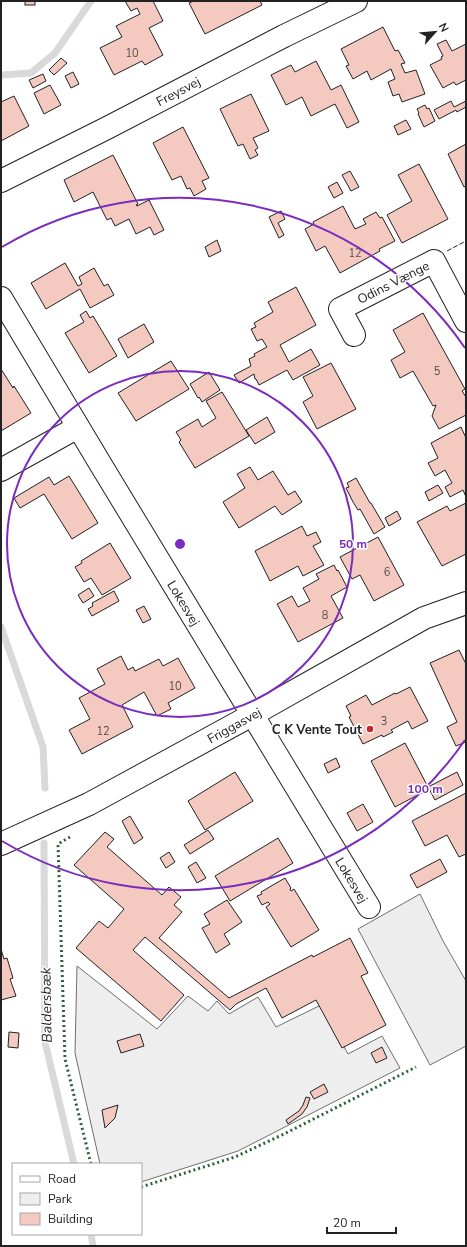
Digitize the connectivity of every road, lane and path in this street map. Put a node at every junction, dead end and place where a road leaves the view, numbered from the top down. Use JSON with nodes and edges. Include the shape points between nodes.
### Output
{"nodes":[{"id":1,"x":356,"y":1,"type":"edge"},
{"id":2,"x":1,"y":181,"type":"edge"},
{"id":3,"x":1,"y":298,"type":"edge"},
{"id":4,"x":466,"y":321,"type":"edge"},
{"id":5,"x":354,"y":335,"type":"dead end"},
{"id":6,"x":78,"y":427,"type":"junction"},
{"id":7,"x":1,"y":470,"type":"edge"},
{"id":8,"x":466,"y":603,"type":"edge"},
{"id":9,"x":252,"y":715,"type":"junction"},
{"id":10,"x":1,"y":844,"type":"edge"},
{"id":11,"x":369,"y":908,"type":"dead end"}],
"edges":[{"from":1,"to":2,"type":"street","name":"Freysvej"},
{"from":3,"to":6,"type":"street","name":"Lokesvej"},
{"from":4,"to":5,"type":"street","name":"Odins Vænge","via":[[434,261],[340,309]]},
{"from":6,"to":7,"type":"street"},
{"from":6,"to":9,"type":"street","name":"Lokesvej"},
{"from":8,"to":9,"type":"street","name":"Friggasvej","via":[[424,618]]},
{"from":9,"to":10,"type":"street","name":"Friggasvej","via":[[89,804]]},
{"from":9,"to":11,"type":"street","name":"Lokesvej"}]}
